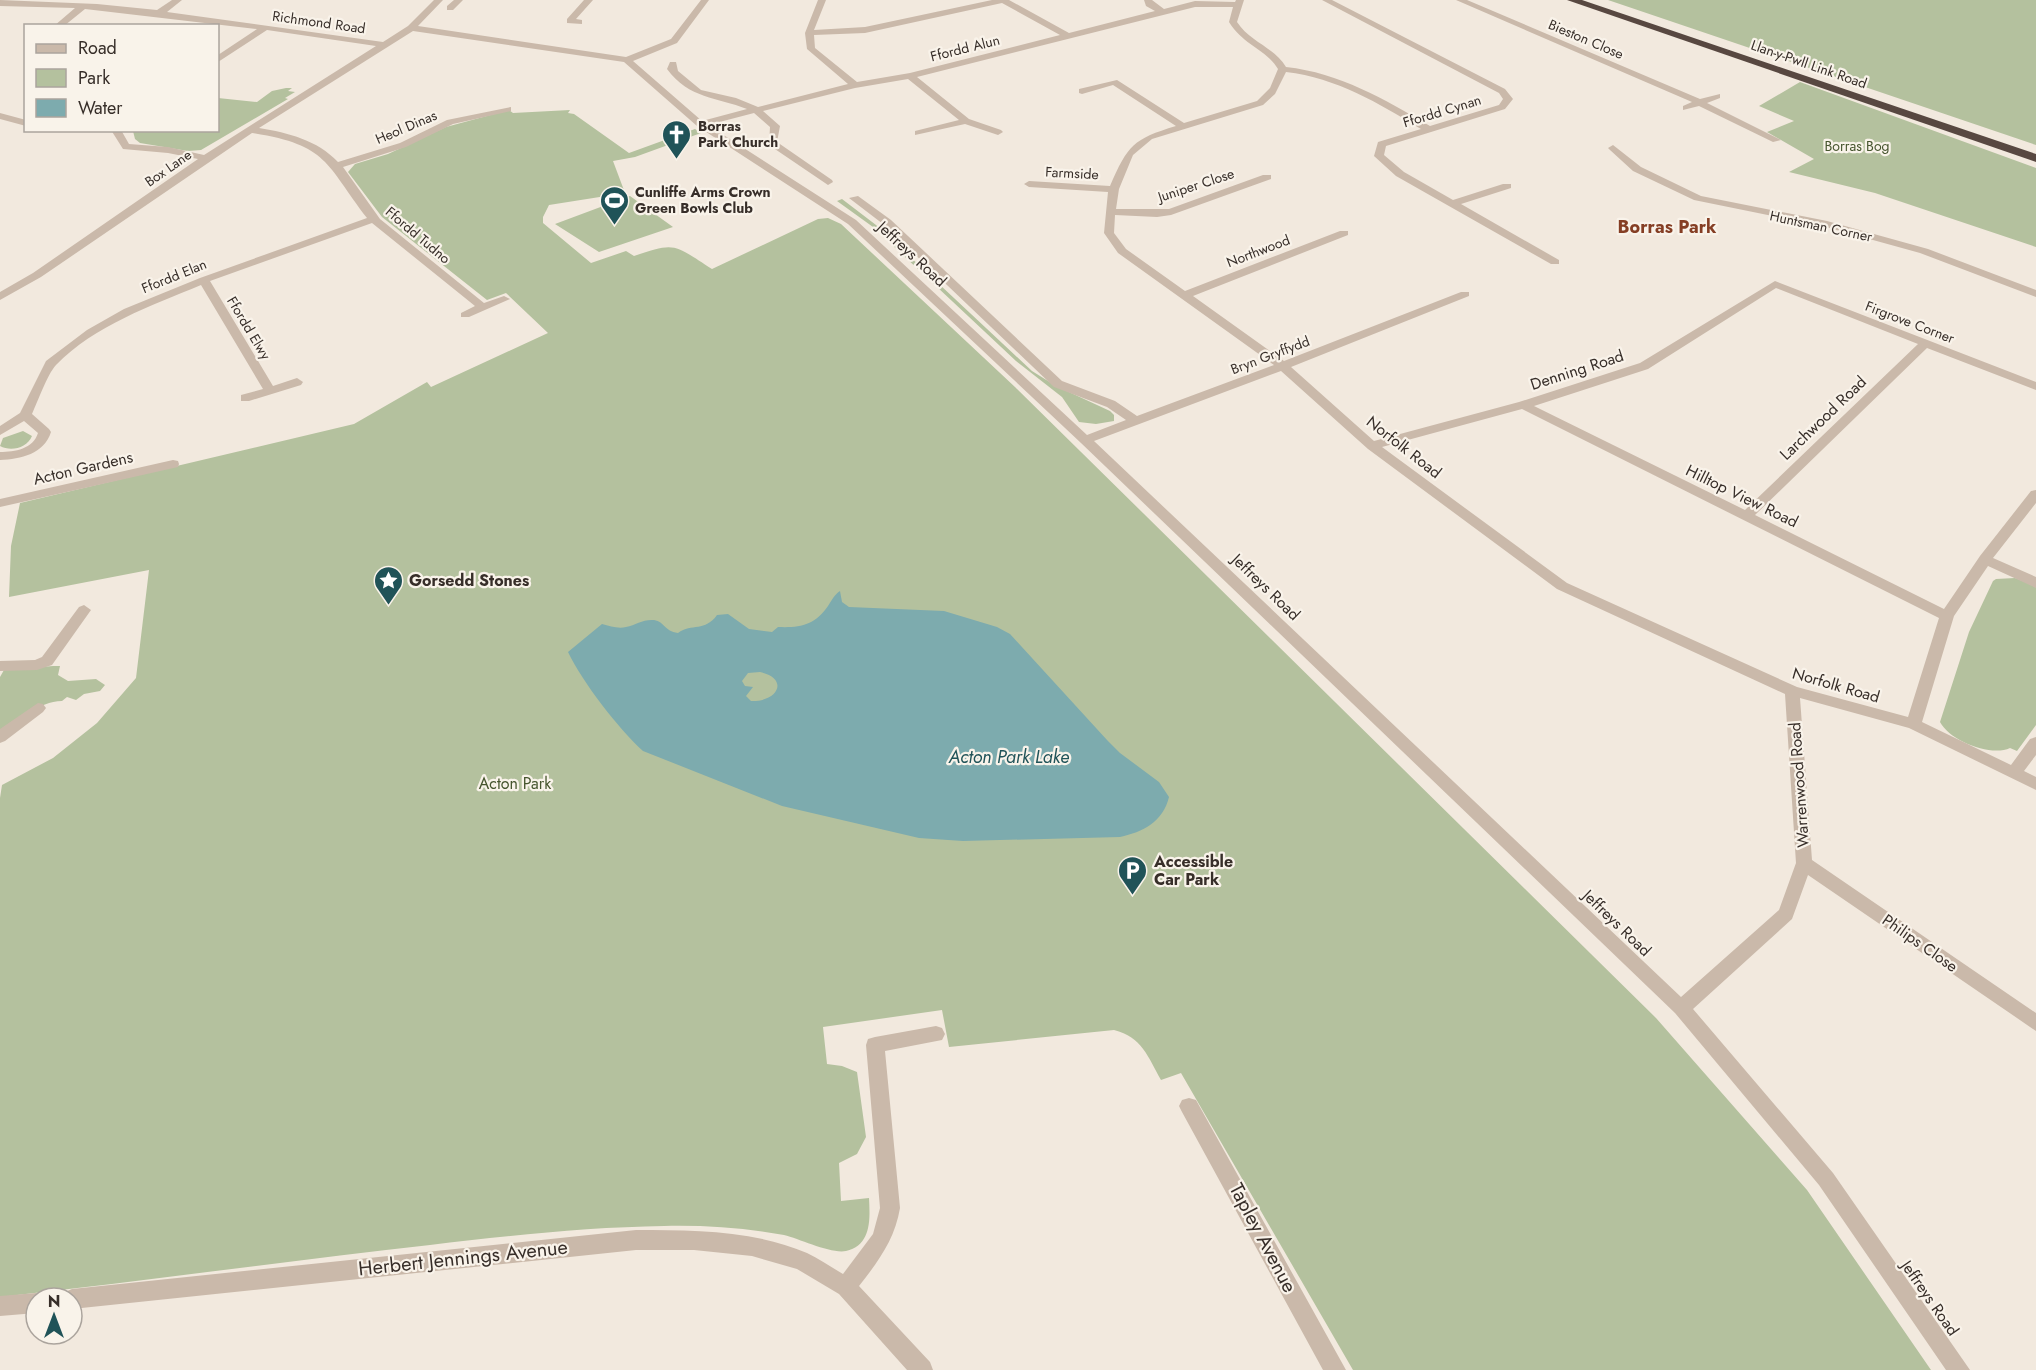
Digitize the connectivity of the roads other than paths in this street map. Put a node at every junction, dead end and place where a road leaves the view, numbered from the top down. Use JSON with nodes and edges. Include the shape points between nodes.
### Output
{"nodes":[{"id":1,"x":178,"y":0,"type":"edge"},
{"id":2,"x":439,"y":0,"type":"edge"},
{"id":3,"x":459,"y":0,"type":"edge"},
{"id":4,"x":589,"y":0,"type":"edge"},
{"id":5,"x":705,"y":0,"type":"edge"},
{"id":6,"x":822,"y":0,"type":"edge"},
{"id":7,"x":946,"y":0,"type":"edge"},
{"id":8,"x":1003,"y":0,"type":"edge"},
{"id":9,"x":1148,"y":0,"type":"edge"},
{"id":10,"x":1326,"y":0,"type":"edge"},
{"id":11,"x":1460,"y":0,"type":"edge"},
{"id":12,"x":1572,"y":0,"type":"edge"},
{"id":13,"x":1601,"y":0,"type":"edge"},
{"id":14,"x":0,"y":3,"type":"edge"},
{"id":15,"x":1239,"y":3,"type":"edge"},
{"id":16,"x":82,"y":7,"type":"junction"},
{"id":17,"x":450,"y":8,"type":"dead end"},
{"id":18,"x":961,"y":10,"type":"junction"},
{"id":19,"x":1164,"y":13,"type":"junction"},
{"id":20,"x":159,"y":14,"type":"junction"},
{"id":21,"x":560,"y":22,"type":"dead end"},
{"id":22,"x":61,"y":24,"type":"edge"},
{"id":23,"x":264,"y":28,"type":"junction"},
{"id":24,"x":411,"y":28,"type":"junction"},
{"id":25,"x":809,"y":33,"type":"junction"},
{"id":26,"x":1068,"y":36,"type":"junction"},
{"id":27,"x":384,"y":45,"type":"junction"},
{"id":28,"x":219,"y":57,"type":"edge"},
{"id":29,"x":627,"y":60,"type":"junction"},
{"id":30,"x":674,"y":64,"type":"dead end"},
{"id":31,"x":1283,"y":69,"type":"junction"},
{"id":32,"x":910,"y":76,"type":"junction"},
{"id":33,"x":1124,"y":79,"type":"dead end"},
{"id":34,"x":1114,"y":82,"type":"junction"},
{"id":35,"x":855,"y":85,"type":"junction"},
{"id":36,"x":1082,"y":91,"type":"dead end"},
{"id":37,"x":1717,"y":96,"type":"dead end"},
{"id":38,"x":1701,"y":103,"type":"junction"},
{"id":39,"x":1686,"y":108,"type":"dead end"},
{"id":40,"x":508,"y":109,"type":"dead end"},
{"id":41,"x":755,"y":109,"type":"junction"},
{"id":42,"x":0,"y":116,"type":"edge"},
{"id":43,"x":966,"y":121,"type":"junction"},
{"id":44,"x":24,"y":122,"type":"edge"},
{"id":45,"x":700,"y":124,"type":"junction"},
{"id":46,"x":1184,"y":127,"type":"junction"},
{"id":47,"x":1427,"y":128,"type":"junction"},
{"id":48,"x":250,"y":130,"type":"junction"},
{"id":49,"x":117,"y":132,"type":"edge"},
{"id":50,"x":998,"y":132,"type":"dead end"},
{"id":51,"x":918,"y":133,"type":"dead end"},
{"id":52,"x":1776,"y":140,"type":"dead end"},
{"id":53,"x":1613,"y":147,"type":"dead end"},
{"id":54,"x":2036,"y":148,"type":"edge"},
{"id":55,"x":206,"y":158,"type":"junction"},
{"id":56,"x":2036,"y":158,"type":"edge"},
{"id":57,"x":337,"y":166,"type":"junction"},
{"id":58,"x":1267,"y":177,"type":"dead end"},
{"id":59,"x":828,"y":182,"type":"dead end"},
{"id":60,"x":1029,"y":184,"type":"dead end"},
{"id":61,"x":1507,"y":186,"type":"dead end"},
{"id":62,"x":1114,"y":189,"type":"junction"},
{"id":63,"x":854,"y":198,"type":"dead end"},
{"id":64,"x":1455,"y":204,"type":"junction"},
{"id":65,"x":1110,"y":212,"type":"junction"},
{"id":66,"x":374,"y":219,"type":"junction"},
{"id":67,"x":1344,"y":233,"type":"dead end"},
{"id":68,"x":1555,"y":262,"type":"dead end"},
{"id":69,"x":204,"y":280,"type":"junction"},
{"id":70,"x":1774,"y":284,"type":"joint"},
{"id":71,"x":2036,"y":294,"type":"edge"},
{"id":72,"x":1466,"y":295,"type":"dead end"},
{"id":73,"x":1183,"y":296,"type":"junction"},
{"id":74,"x":0,"y":297,"type":"edge"},
{"id":75,"x":504,"y":299,"type":"dead end"},
{"id":76,"x":483,"y":307,"type":"junction"},
{"id":77,"x":465,"y":315,"type":"dead end"},
{"id":78,"x":1924,"y":344,"type":"junction"},
{"id":79,"x":1283,"y":366,"type":"junction"},
{"id":80,"x":297,"y":382,"type":"dead end"},
{"id":81,"x":2036,"y":386,"type":"edge"},
{"id":82,"x":270,"y":391,"type":"junction"},
{"id":83,"x":245,"y":398,"type":"dead end"},
{"id":84,"x":1523,"y":405,"type":"junction"},
{"id":85,"x":25,"y":415,"type":"junction"},
{"id":86,"x":1137,"y":422,"type":"junction"},
{"id":87,"x":37,"y":426,"type":"junction"},
{"id":88,"x":0,"y":431,"type":"edge"},
{"id":89,"x":1085,"y":440,"type":"junction"},
{"id":90,"x":1372,"y":446,"type":"junction"},
{"id":91,"x":0,"y":456,"type":"edge"},
{"id":92,"x":173,"y":464,"type":"dead end"},
{"id":93,"x":2036,"y":494,"type":"edge"},
{"id":94,"x":0,"y":503,"type":"edge"},
{"id":95,"x":1746,"y":517,"type":"junction"},
{"id":96,"x":1985,"y":559,"type":"junction"},
{"id":97,"x":2036,"y":583,"type":"edge"},
{"id":98,"x":84,"y":610,"type":"dead end"},
{"id":99,"x":1947,"y":616,"type":"junction"},
{"id":100,"x":0,"y":666,"type":"edge"},
{"id":101,"x":1792,"y":691,"type":"junction"},
{"id":102,"x":38,"y":708,"type":"dead end"},
{"id":103,"x":1914,"y":724,"type":"junction"},
{"id":104,"x":0,"y":736,"type":"edge"},
{"id":105,"x":2036,"y":743,"type":"edge"},
{"id":106,"x":2014,"y":773,"type":"junction"},
{"id":107,"x":2036,"y":784,"type":"edge"},
{"id":108,"x":1804,"y":863,"type":"junction"},
{"id":109,"x":1680,"y":1008,"type":"junction"},
{"id":110,"x":2036,"y":1023,"type":"edge"},
{"id":111,"x":936,"y":1034,"type":"dead end"},
{"id":112,"x":1189,"y":1106,"type":"dead end"},
{"id":113,"x":846,"y":1287,"type":"junction"},
{"id":114,"x":84,"y":1298,"type":"edge"},
{"id":115,"x":24,"y":1303,"type":"edge"},
{"id":116,"x":0,"y":1306,"type":"edge"},
{"id":117,"x":922,"y":1370,"type":"edge"},
{"id":118,"x":1335,"y":1370,"type":"edge"},
{"id":119,"x":1959,"y":1370,"type":"edge"}],
"edges":[{"from":1,"to":20,"type":"street"},
{"from":2,"to":24,"type":"street","name":"Box Lane"},
{"from":3,"to":17,"type":"street"},
{"from":4,"to":21,"type":"street","via":[[574,22]]},
{"from":5,"to":29,"type":"street","via":[[674,41]]},
{"from":6,"to":25,"type":"street"},
{"from":7,"to":18,"type":"street"},
{"from":8,"to":18,"type":"street"},
{"from":8,"to":26,"type":"street"},
{"from":9,"to":19,"type":"street"},
{"from":10,"to":47,"type":"street","name":"Ffordd Cynan","via":[[1502,91],[1508,99],[1502,107]]},
{"from":11,"to":38,"type":"street","name":"Bieston Close"},
{"from":12,"to":56,"type":"highway","name":"Llan-y-Pwll Link Road"},
{"from":13,"to":54,"type":"highway","name":"Llan-y-Pwll Link Road"},
{"from":14,"to":16,"type":"street","name":"Richmond Road"},
{"from":15,"to":19,"type":"street","name":"Ffordd Alun","via":[[1195,4]]},
{"from":15,"to":31,"type":"street","via":[[1233,22],[1241,35],[1276,58]]},
{"from":16,"to":20,"type":"street","name":"Richmond Road"},
{"from":16,"to":22,"type":"street"},
{"from":18,"to":25,"type":"street","via":[[865,30]]},
{"from":19,"to":26,"type":"street","name":"Ffordd Alun"},
{"from":20,"to":23,"type":"street","name":"Richmond Road"},
{"from":23,"to":27,"type":"street","name":"Richmond Road"},
{"from":23,"to":28,"type":"street"},
{"from":24,"to":27,"type":"street","name":"Box Lane"},
{"from":24,"to":29,"type":"street"},
{"from":25,"to":35,"type":"street","via":[[811,49]]},
{"from":26,"to":32,"type":"street","name":"Ffordd Alun"},
{"from":27,"to":48,"type":"street","name":"Box Lane"},
{"from":29,"to":45,"type":"street","name":"Jeffreys Road"},
{"from":30,"to":41,"type":"street","via":[[675,73],[698,92]]},
{"from":31,"to":46,"type":"street","name":"Norfolk Road","via":[[1276,88],[1260,103]]},
{"from":31,"to":47,"type":"street","via":[[1323,74]]},
{"from":32,"to":35,"type":"street","name":"Ffordd Alun"},
{"from":32,"to":43,"type":"street"},
{"from":33,"to":34,"type":"street"},
{"from":34,"to":36,"type":"street"},
{"from":34,"to":46,"type":"street"},
{"from":35,"to":41,"type":"street","name":"Ffordd Alun"},
{"from":37,"to":38,"type":"street"},
{"from":38,"to":39,"type":"street"},
{"from":38,"to":52,"type":"street","name":"Bieston Close"},
{"from":40,"to":57,"type":"street","name":"Heol Dinas","via":[[482,108],[403,145]]},
{"from":41,"to":45,"type":"street","name":"Ffordd Alun"},
{"from":41,"to":59,"type":"street","via":[[775,126],[772,143]]},
{"from":42,"to":44,"type":"street"},
{"from":43,"to":50,"type":"street"},
{"from":43,"to":51,"type":"street"},
{"from":45,"to":89,"type":"street","name":"Jeffreys Road","via":[[852,222]]},
{"from":46,"to":62,"type":"street","name":"Norfolk Road","via":[[1149,137],[1129,154]]},
{"from":47,"to":64,"type":"street","name":"Ffordd Cynan","via":[[1381,144],[1379,156],[1400,174]]},
{"from":48,"to":55,"type":"street","name":"Box Lane"},
{"from":48,"to":57,"type":"street","name":"Ffordd Tudno","via":[[297,139],[323,152]]},
{"from":49,"to":55,"type":"street","via":[[126,147]]},
{"from":53,"to":71,"type":"street","name":"Huntsman Corner","via":[[1637,169],[1698,198],[1827,224],[1924,251]]},
{"from":55,"to":74,"type":"street","name":"Box Lane"},
{"from":57,"to":66,"type":"street","name":"Ffordd Tudno"},
{"from":58,"to":65,"type":"street","name":"Juniper Close","via":[[1249,179],[1164,213]]},
{"from":60,"to":62,"type":"street","name":"Farmside"},
{"from":61,"to":64,"type":"street"},
{"from":62,"to":65,"type":"street","name":"Norfolk Road"},
{"from":63,"to":86,"type":"street","name":"Jeffreys Road","via":[[887,222],[1058,384],[1111,404]]},
{"from":64,"to":68,"type":"street","name":"Ffordd Cynan"},
{"from":65,"to":73,"type":"street","name":"Norfolk Road","via":[[1109,233],[1122,251]]},
{"from":66,"to":69,"type":"street","name":"Ffordd Elan"},
{"from":66,"to":76,"type":"street","name":"Ffordd Tudno"},
{"from":67,"to":73,"type":"street","name":"Northwood"},
{"from":69,"to":82,"type":"street","name":"Ffordd Elwy"},
{"from":69,"to":85,"type":"street","name":"Ffordd Elan","via":[[128,311],[91,332],[50,364]]},
{"from":70,"to":78,"type":"street","name":"Firgrove Corner"},
{"from":70,"to":84,"type":"street","name":"Denning Road","via":[[1644,366]]},
{"from":72,"to":79,"type":"street","name":"Bryn Gryffydd"},
{"from":73,"to":79,"type":"street","name":"Norfolk Road"},
{"from":75,"to":76,"type":"street"},
{"from":76,"to":77,"type":"street"},
{"from":78,"to":81,"type":"street","name":"Firgrove Corner"},
{"from":78,"to":95,"type":"street","name":"Larchwood Road"},
{"from":79,"to":86,"type":"street","name":"Bryn Gryffydd"},
{"from":79,"to":90,"type":"street","name":"Norfolk Road"},
{"from":80,"to":82,"type":"street"},
{"from":82,"to":83,"type":"street"},
{"from":84,"to":90,"type":"street","name":"Denning Road"},
{"from":84,"to":95,"type":"street","name":"Hilltop View Road"},
{"from":85,"to":87,"type":"street"},
{"from":85,"to":88,"type":"street"},
{"from":86,"to":89,"type":"street","name":"Bryn Gryffydd"},
{"from":87,"to":88,"type":"street","via":[[20,425]]},
{"from":87,"to":91,"type":"street","via":[[45,432],[40,442],[19,454]]},
{"from":89,"to":109,"type":"street","name":"Jeffreys Road"},
{"from":90,"to":101,"type":"street","name":"Norfolk Road","via":[[1562,586]]},
{"from":92,"to":94,"type":"street","name":"Acton Gardens"},
{"from":93,"to":96,"type":"street"},
{"from":95,"to":99,"type":"street","name":"Hilltop View Road"},
{"from":96,"to":97,"type":"street"},
{"from":96,"to":99,"type":"street"},
{"from":98,"to":100,"type":"street","via":[[47,661]]},
{"from":99,"to":103,"type":"street"},
{"from":101,"to":103,"type":"street","name":"Norfolk Road"},
{"from":101,"to":108,"type":"street","name":"Warrenwood Road"},
{"from":102,"to":104,"type":"street"},
{"from":103,"to":106,"type":"street","name":"Norfolk Road"},
{"from":105,"to":106,"type":"street"},
{"from":106,"to":107,"type":"street","name":"Norfolk Road"},
{"from":108,"to":109,"type":"street","name":"Warrenwood Road","via":[[1786,914]]},
{"from":108,"to":110,"type":"street","name":"Philips Close"},
{"from":109,"to":119,"type":"street","name":"Jeffreys Road","via":[[1826,1179]]},
{"from":111,"to":113,"type":"street","via":[[875,1045],[889,1223]]},
{"from":112,"to":118,"type":"street","name":"Tapley Avenue"},
{"from":113,"to":114,"type":"street","name":"Herbert Jennings Avenue","via":[[802,1261],[752,1246],[636,1240]]},
{"from":113,"to":117,"type":"street","name":"Herbert Jennings Avenue"},
{"from":115,"to":116,"type":"street"}]}
